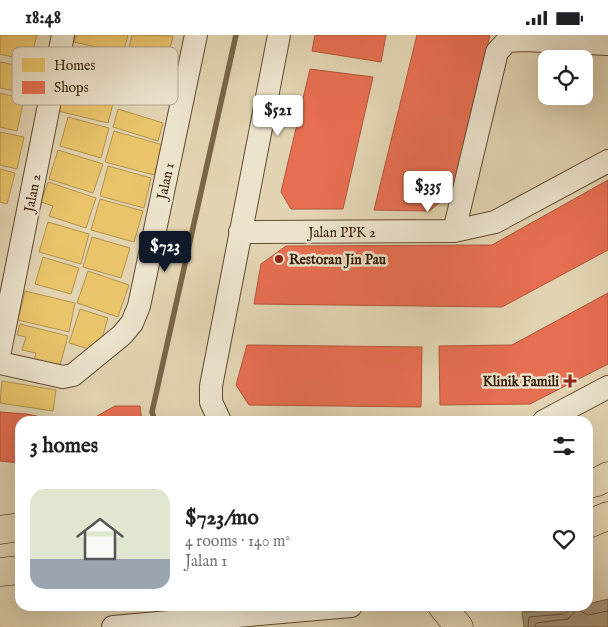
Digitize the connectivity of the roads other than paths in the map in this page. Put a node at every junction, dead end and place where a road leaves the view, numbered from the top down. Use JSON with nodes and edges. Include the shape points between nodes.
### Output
{"nodes":[{"id":1,"x":196,"y":35,"type":"edge"},
{"id":2,"x":279,"y":35,"type":"edge"},
{"id":3,"x":608,"y":44,"type":"edge"},
{"id":4,"x":49,"y":105,"type":"edge"},
{"id":5,"x":608,"y":161,"type":"edge"},
{"id":6,"x":454,"y":231,"type":"junction"},
{"id":7,"x":240,"y":232,"type":"junction"},
{"id":8,"x":0,"y":351,"type":"edge"},
{"id":9,"x":0,"y":363,"type":"edge"},
{"id":10,"x":608,"y":387,"type":"edge"},
{"id":11,"x":218,"y":416,"type":"edge"},
{"id":12,"x":553,"y":416,"type":"edge"},
{"id":13,"x":608,"y":516,"type":"edge"},
{"id":14,"x":593,"y":521,"type":"edge"},
{"id":15,"x":15,"y":528,"type":"edge"},
{"id":16,"x":0,"y":530,"type":"edge"},
{"id":17,"x":15,"y":570,"type":"edge"},
{"id":18,"x":0,"y":572,"type":"edge"},
{"id":19,"x":321,"y":611,"type":"edge"},
{"id":20,"x":446,"y":611,"type":"edge"},
{"id":21,"x":459,"y":611,"type":"edge"},
{"id":22,"x":469,"y":611,"type":"edge"},
{"id":23,"x":266,"y":620,"type":"edge"},
{"id":24,"x":144,"y":625,"type":"edge"},
{"id":25,"x":113,"y":627,"type":"edge"},
{"id":26,"x":458,"y":627,"type":"edge"},
{"id":27,"x":464,"y":627,"type":"edge"}],
"edges":[{"from":1,"to":9,"type":"street","name":"Jalan 1","via":[[139,306],[132,323],[73,375],[63,377]]},
{"from":2,"to":7,"type":"street"},
{"from":3,"to":6,"type":"street","via":[[507,41],[497,52]]},
{"from":4,"to":8,"type":"street","name":"Jalan 2"},
{"from":5,"to":6,"type":"street","name":"Jalan PPK 2","via":[[495,222]]},
{"from":6,"to":7,"type":"street","name":"Jalan PPK 2"},
{"from":7,"to":11,"type":"street","via":[[210,386],[211,402]]},
{"from":10,"to":12,"type":"street"},
{"from":13,"to":14,"type":"main road"},
{"from":15,"to":16,"type":"main road"},
{"from":17,"to":18,"type":"main road"},
{"from":19,"to":23,"type":"street"},
{"from":20,"to":26,"type":"main road"},
{"from":21,"to":26,"type":"street"},
{"from":22,"to":27,"type":"main road"},
{"from":23,"to":24,"type":"street"},
{"from":24,"to":25,"type":"street"}]}
